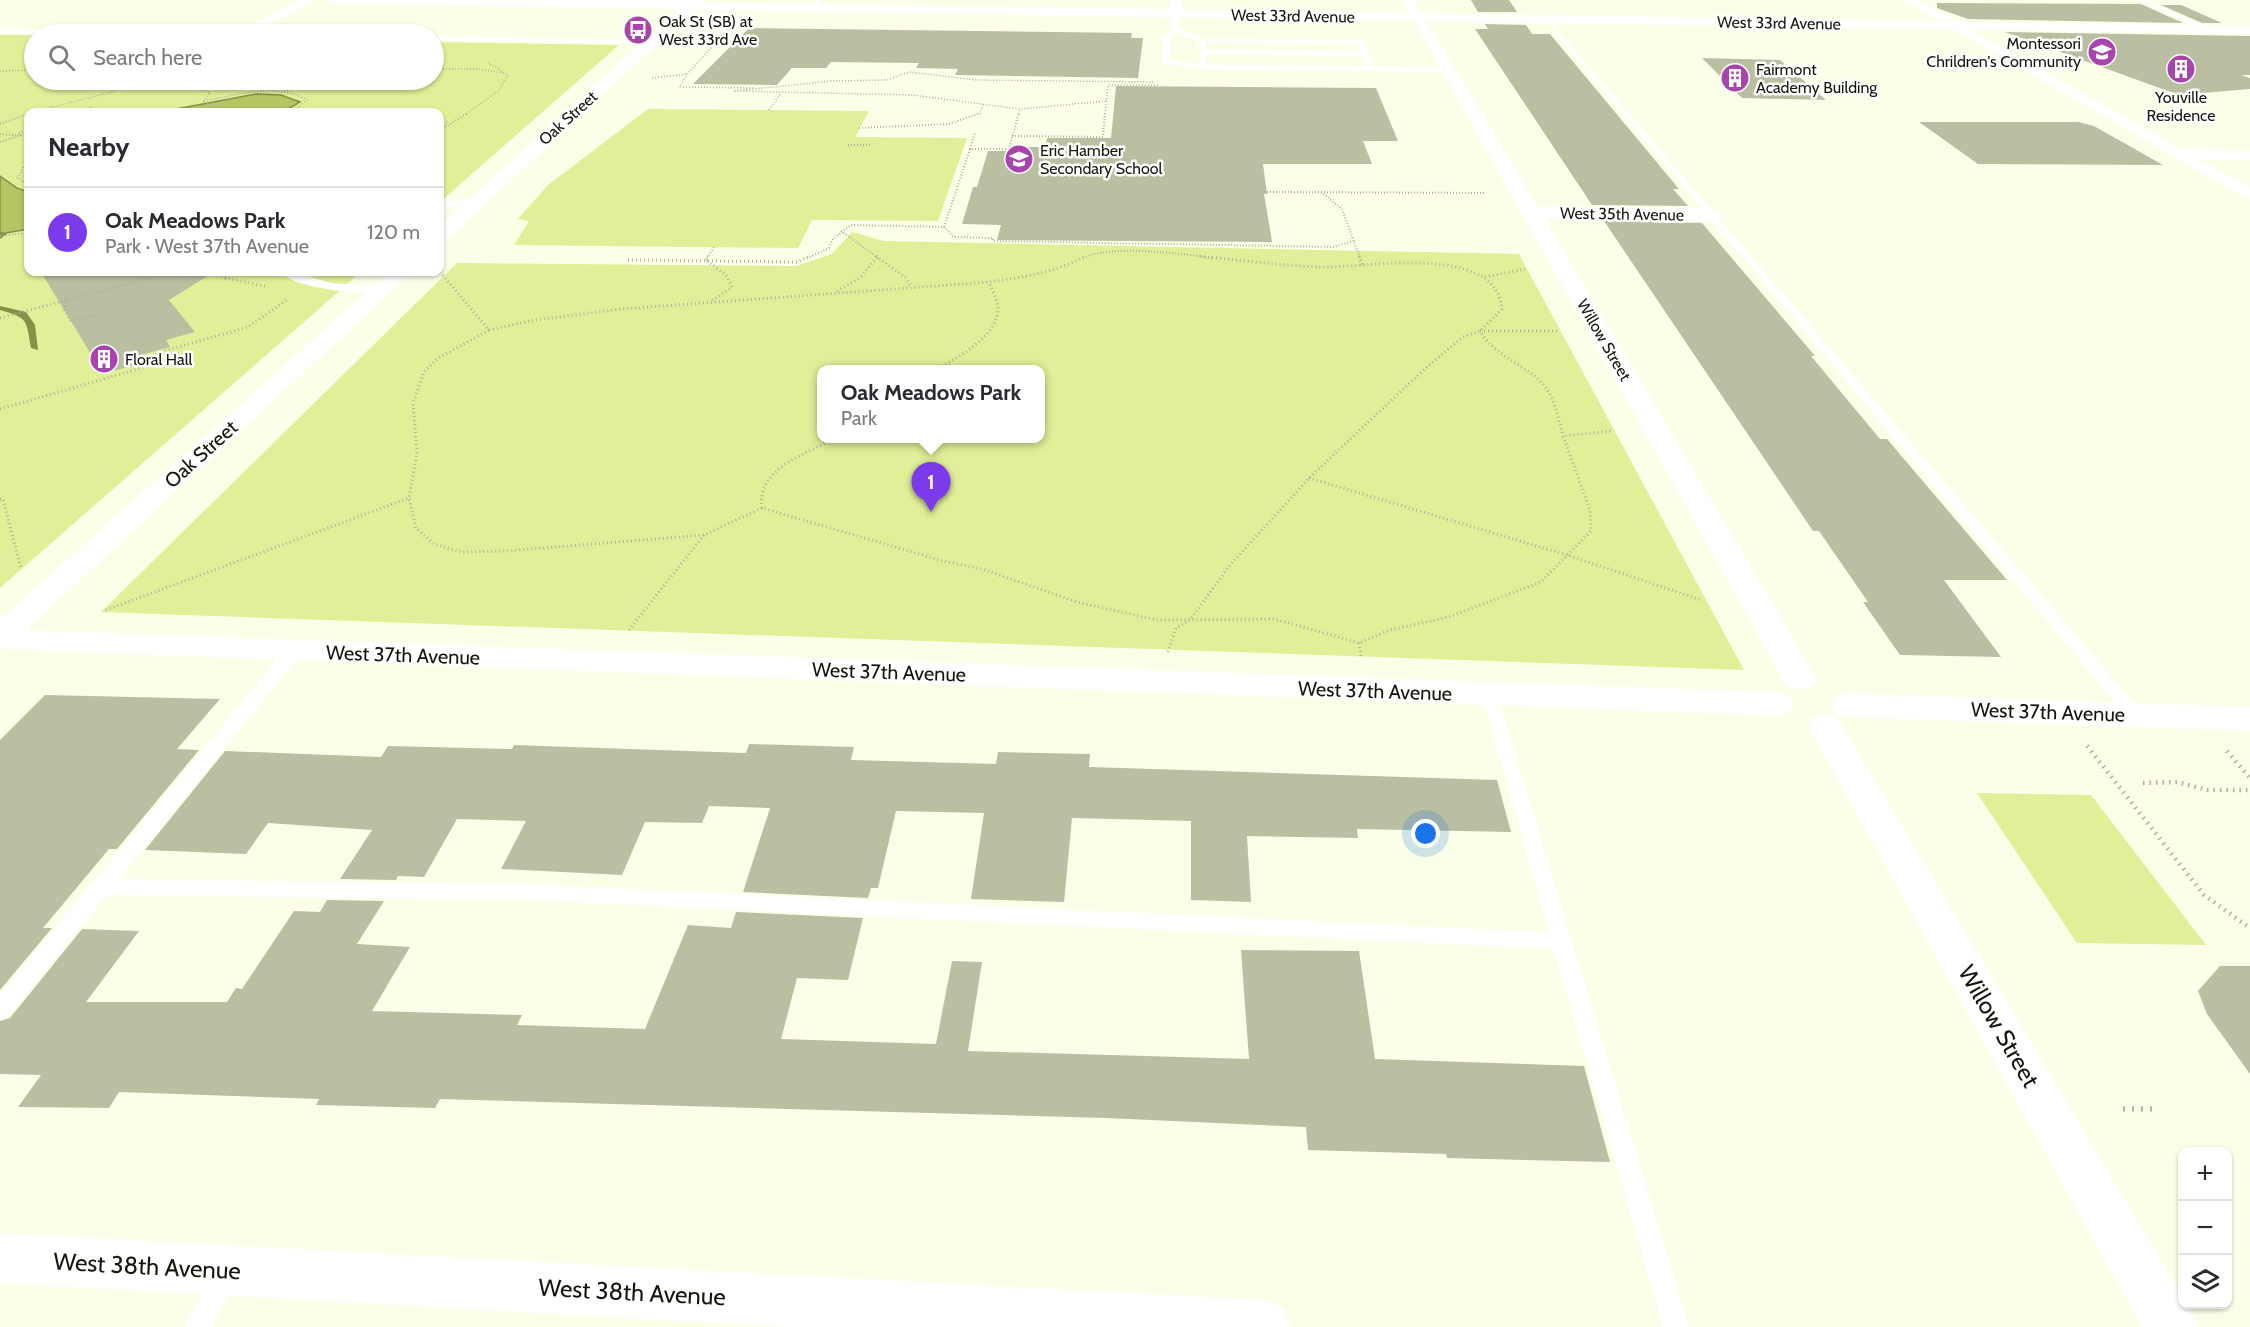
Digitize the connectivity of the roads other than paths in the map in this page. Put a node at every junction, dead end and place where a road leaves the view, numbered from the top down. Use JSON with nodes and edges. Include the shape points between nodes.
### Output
{"nodes":[{"id":1,"x":309,"y":0,"type":"edge"},
{"id":2,"x":335,"y":0,"type":"edge"},
{"id":3,"x":1408,"y":0,"type":"edge"},
{"id":4,"x":1909,"y":0,"type":"edge"},
{"id":5,"x":2140,"y":0,"type":"edge"},
{"id":6,"x":424,"y":1,"type":"edge"},
{"id":7,"x":576,"y":2,"type":"edge"},
{"id":8,"x":694,"y":3,"type":"edge"},
{"id":9,"x":815,"y":4,"type":"edge"},
{"id":10,"x":1175,"y":7,"type":"edge"},
{"id":11,"x":1419,"y":18,"type":"junction"},
{"id":12,"x":1545,"y":19,"type":"junction"},
{"id":13,"x":261,"y":24,"type":"edge"},
{"id":14,"x":1953,"y":26,"type":"junction"},
{"id":15,"x":2207,"y":29,"type":"junction"},
{"id":16,"x":1176,"y":30,"type":"junction"},
{"id":17,"x":2250,"y":30,"type":"edge"},
{"id":18,"x":0,"y":31,"type":"edge"},
{"id":19,"x":24,"y":32,"type":"edge"},
{"id":20,"x":24,"y":36,"type":"edge"},
{"id":21,"x":444,"y":38,"type":"edge"},
{"id":22,"x":10,"y":40,"type":"dead end"},
{"id":23,"x":1202,"y":40,"type":"junction"},
{"id":24,"x":652,"y":42,"type":"junction"},
{"id":25,"x":1202,"y":52,"type":"junction"},
{"id":26,"x":1365,"y":54,"type":"junction"},
{"id":27,"x":1203,"y":67,"type":"junction"},
{"id":28,"x":1370,"y":69,"type":"junction"},
{"id":29,"x":1449,"y":70,"type":"junction"},
{"id":30,"x":2178,"y":154,"type":"junction"},
{"id":31,"x":2250,"y":155,"type":"edge"},
{"id":32,"x":2250,"y":195,"type":"edge"},
{"id":33,"x":478,"y":200,"type":"junction"},
{"id":34,"x":444,"y":205,"type":"edge"},
{"id":35,"x":1530,"y":212,"type":"junction"},
{"id":36,"x":1713,"y":216,"type":"junction"},
{"id":37,"x":444,"y":232,"type":"edge"},
{"id":38,"x":294,"y":276,"type":"edge"},
{"id":39,"x":397,"y":276,"type":"edge"},
{"id":40,"x":381,"y":290,"type":"junction"},
{"id":41,"x":0,"y":638,"type":"edge"},
{"id":42,"x":294,"y":651,"type":"junction"},
{"id":43,"x":1789,"y":692,"type":"junction"},
{"id":44,"x":1490,"y":695,"type":"junction"},
{"id":45,"x":1836,"y":715,"type":"junction"},
{"id":46,"x":2135,"y":716,"type":"junction"},
{"id":47,"x":2250,"y":719,"type":"edge"},
{"id":48,"x":102,"y":886,"type":"junction"},
{"id":49,"x":1561,"y":941,"type":"junction"},
{"id":50,"x":0,"y":1010,"type":"edge"},
{"id":51,"x":0,"y":1258,"type":"edge"},
{"id":52,"x":229,"y":1270,"type":"junction"},
{"id":53,"x":198,"y":1327,"type":"edge"},
{"id":54,"x":1264,"y":1327,"type":"edge"},
{"id":55,"x":1676,"y":1327,"type":"edge"},
{"id":56,"x":2171,"y":1327,"type":"edge"}],
"edges":[{"from":1,"to":13,"type":"street"},
{"from":2,"to":6,"type":"street","name":"West 33rd Avenue"},
{"from":3,"to":11,"type":"street","name":"Willow Street"},
{"from":4,"to":14,"type":"street"},
{"from":5,"to":15,"type":"lane"},
{"from":6,"to":7,"type":"street","name":"West 33rd Avenue"},
{"from":7,"to":8,"type":"street","name":"West 33rd Avenue"},
{"from":8,"to":9,"type":"street","name":"West 33rd Avenue"},
{"from":8,"to":24,"type":"street","name":"Oak Street"},
{"from":9,"to":10,"type":"street","name":"West 33rd Avenue"},
{"from":10,"to":11,"type":"street","name":"West 33rd Avenue"},
{"from":10,"to":16,"type":"lane"},
{"from":11,"to":12,"type":"street","name":"West 33rd Avenue"},
{"from":11,"to":29,"type":"street","name":"Willow Street"},
{"from":12,"to":14,"type":"street","name":"West 33rd Avenue"},
{"from":12,"to":36,"type":"lane"},
{"from":14,"to":15,"type":"street","name":"West 33rd Avenue"},
{"from":14,"to":30,"type":"street"},
{"from":15,"to":17,"type":"street","name":"West 33rd Avenue"},
{"from":16,"to":23,"type":"lane"},
{"from":16,"to":27,"type":"lane","via":[[1166,38],[1166,62]]},
{"from":18,"to":19,"type":"lane"},
{"from":20,"to":22,"type":"lane"},
{"from":21,"to":24,"type":"lane"},
{"from":23,"to":25,"type":"lane"},
{"from":23,"to":26,"type":"lane","via":[[1361,42]]},
{"from":24,"to":33,"type":"street","name":"Oak Street"},
{"from":25,"to":26,"type":"lane"},
{"from":25,"to":27,"type":"lane"},
{"from":26,"to":28,"type":"lane"},
{"from":27,"to":28,"type":"lane"},
{"from":28,"to":29,"type":"lane"},
{"from":29,"to":35,"type":"street","name":"Willow Street"},
{"from":30,"to":31,"type":"street"},
{"from":30,"to":32,"type":"street"},
{"from":33,"to":34,"type":"lane"},
{"from":33,"to":37,"type":"street","name":"Oak Street"},
{"from":35,"to":36,"type":"street","name":"West 35th Avenue"},
{"from":35,"to":43,"type":"street","name":"Willow Street"},
{"from":36,"to":46,"type":"lane"},
{"from":38,"to":40,"type":"lane","via":[[345,288]]},
{"from":39,"to":40,"type":"street","name":"Oak Street"},
{"from":40,"to":41,"type":"street","name":"Oak Street"},
{"from":41,"to":42,"type":"street","name":"West 37th Avenue"},
{"from":42,"to":44,"type":"street","name":"West 37th Avenue"},
{"from":42,"to":48,"type":"lane"},
{"from":43,"to":44,"type":"street","name":"West 37th Avenue"},
{"from":43,"to":45,"type":"street","name":"West 37th Avenue","via":[[1829,688]]},
{"from":44,"to":49,"type":"lane"},
{"from":45,"to":46,"type":"street","name":"West 37th Avenue"},
{"from":45,"to":56,"type":"street","name":"Willow Street"},
{"from":46,"to":47,"type":"street","name":"West 37th Avenue"},
{"from":48,"to":49,"type":"lane","via":[[528,892]]},
{"from":48,"to":50,"type":"lane"},
{"from":49,"to":55,"type":"lane"},
{"from":51,"to":52,"type":"street","name":"West 38th Avenue"},
{"from":52,"to":53,"type":"lane"},
{"from":52,"to":54,"type":"street","name":"West 38th Avenue"}]}
